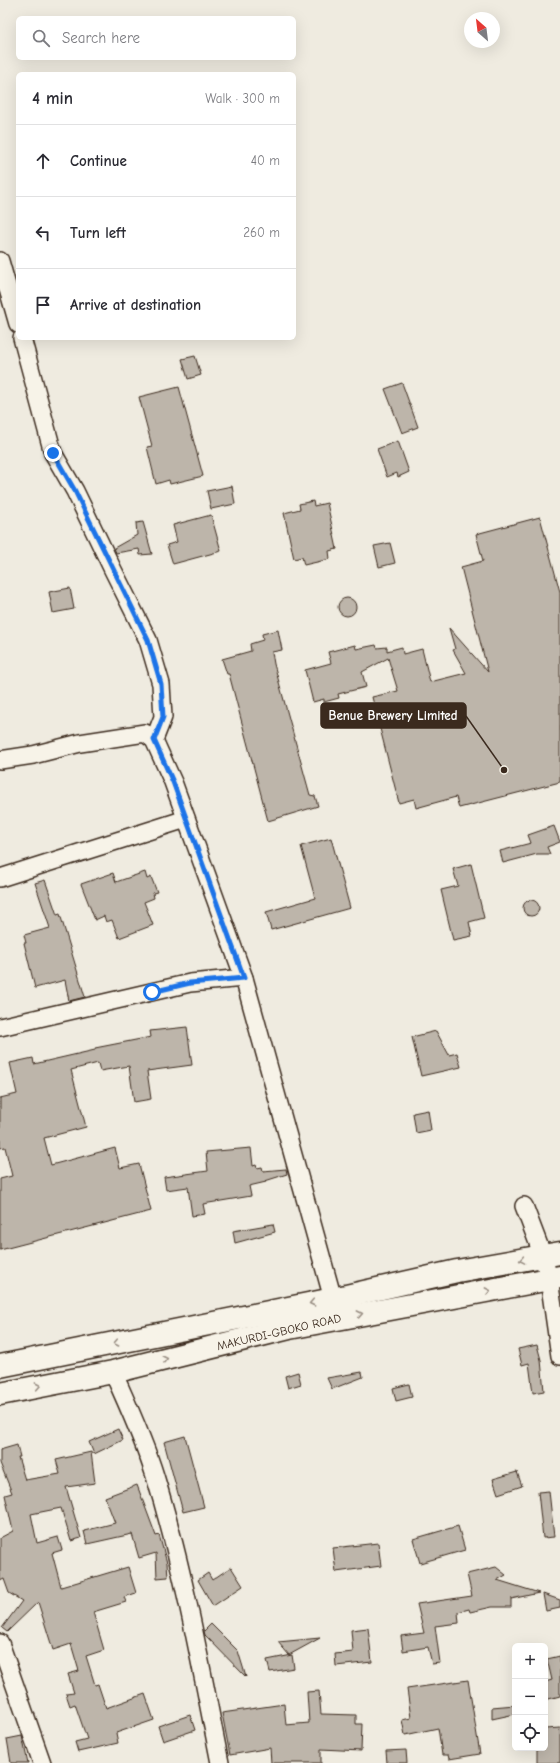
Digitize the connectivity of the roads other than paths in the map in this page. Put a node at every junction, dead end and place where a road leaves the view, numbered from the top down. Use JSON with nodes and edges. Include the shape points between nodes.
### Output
{"nodes":[{"id":1,"x":0,"y":260,"type":"edge"},
{"id":2,"x":16,"y":317,"type":"edge"},
{"id":3,"x":23,"y":340,"type":"edge"},
{"id":4,"x":154,"y":740,"type":"junction"},
{"id":5,"x":0,"y":760,"type":"edge"},
{"id":6,"x":186,"y":819,"type":"junction"},
{"id":7,"x":0,"y":878,"type":"edge"},
{"id":8,"x":244,"y":978,"type":"junction"},
{"id":9,"x":0,"y":1027,"type":"edge"},
{"id":10,"x":524,"y":1206,"type":"dead end"},
{"id":11,"x":551,"y":1254,"type":"edge"},
{"id":12,"x":555,"y":1278,"type":"edge"},
{"id":13,"x":333,"y":1299,"type":"junction"},
{"id":14,"x":560,"y":1356,"type":"edge"},
{"id":15,"x":0,"y":1366,"type":"edge"},
{"id":16,"x":113,"y":1372,"type":"junction"},
{"id":17,"x":0,"y":1394,"type":"edge"},
{"id":18,"x":0,"y":1642,"type":"edge"},
{"id":19,"x":42,"y":1763,"type":"edge"},
{"id":20,"x":220,"y":1763,"type":"edge"}],
"edges":[{"from":1,"to":2,"type":"street"},
{"from":3,"to":4,"type":"street","via":[[53,453],[75,491],[148,640],[161,684],[163,717]]},
{"from":4,"to":5,"type":"street","via":[[145,733],[80,743]]},
{"from":4,"to":6,"type":"street"},
{"from":6,"to":7,"type":"street"},
{"from":6,"to":8,"type":"street"},
{"from":8,"to":9,"type":"street","via":[[190,983]]},
{"from":8,"to":13,"type":"street"},
{"from":10,"to":11,"type":"street"},
{"from":11,"to":12,"type":"street"},
{"from":11,"to":13,"type":"main road","one_way":true,"via":[[458,1271]]},
{"from":12,"to":14,"type":"street"},
{"from":16,"to":12,"type":"main road","name":"MAKURDI-GBOKO ROAD","one_way":true,"via":[[289,1328]]},
{"from":13,"to":15,"type":"main road","one_way":true},
{"from":17,"to":16,"type":"main road","name":"MAKURDI-GBOKO ROAD","one_way":true},
{"from":16,"to":20,"type":"street","via":[[155,1475],[177,1556]]},
{"from":18,"to":19,"type":"street"}]}
